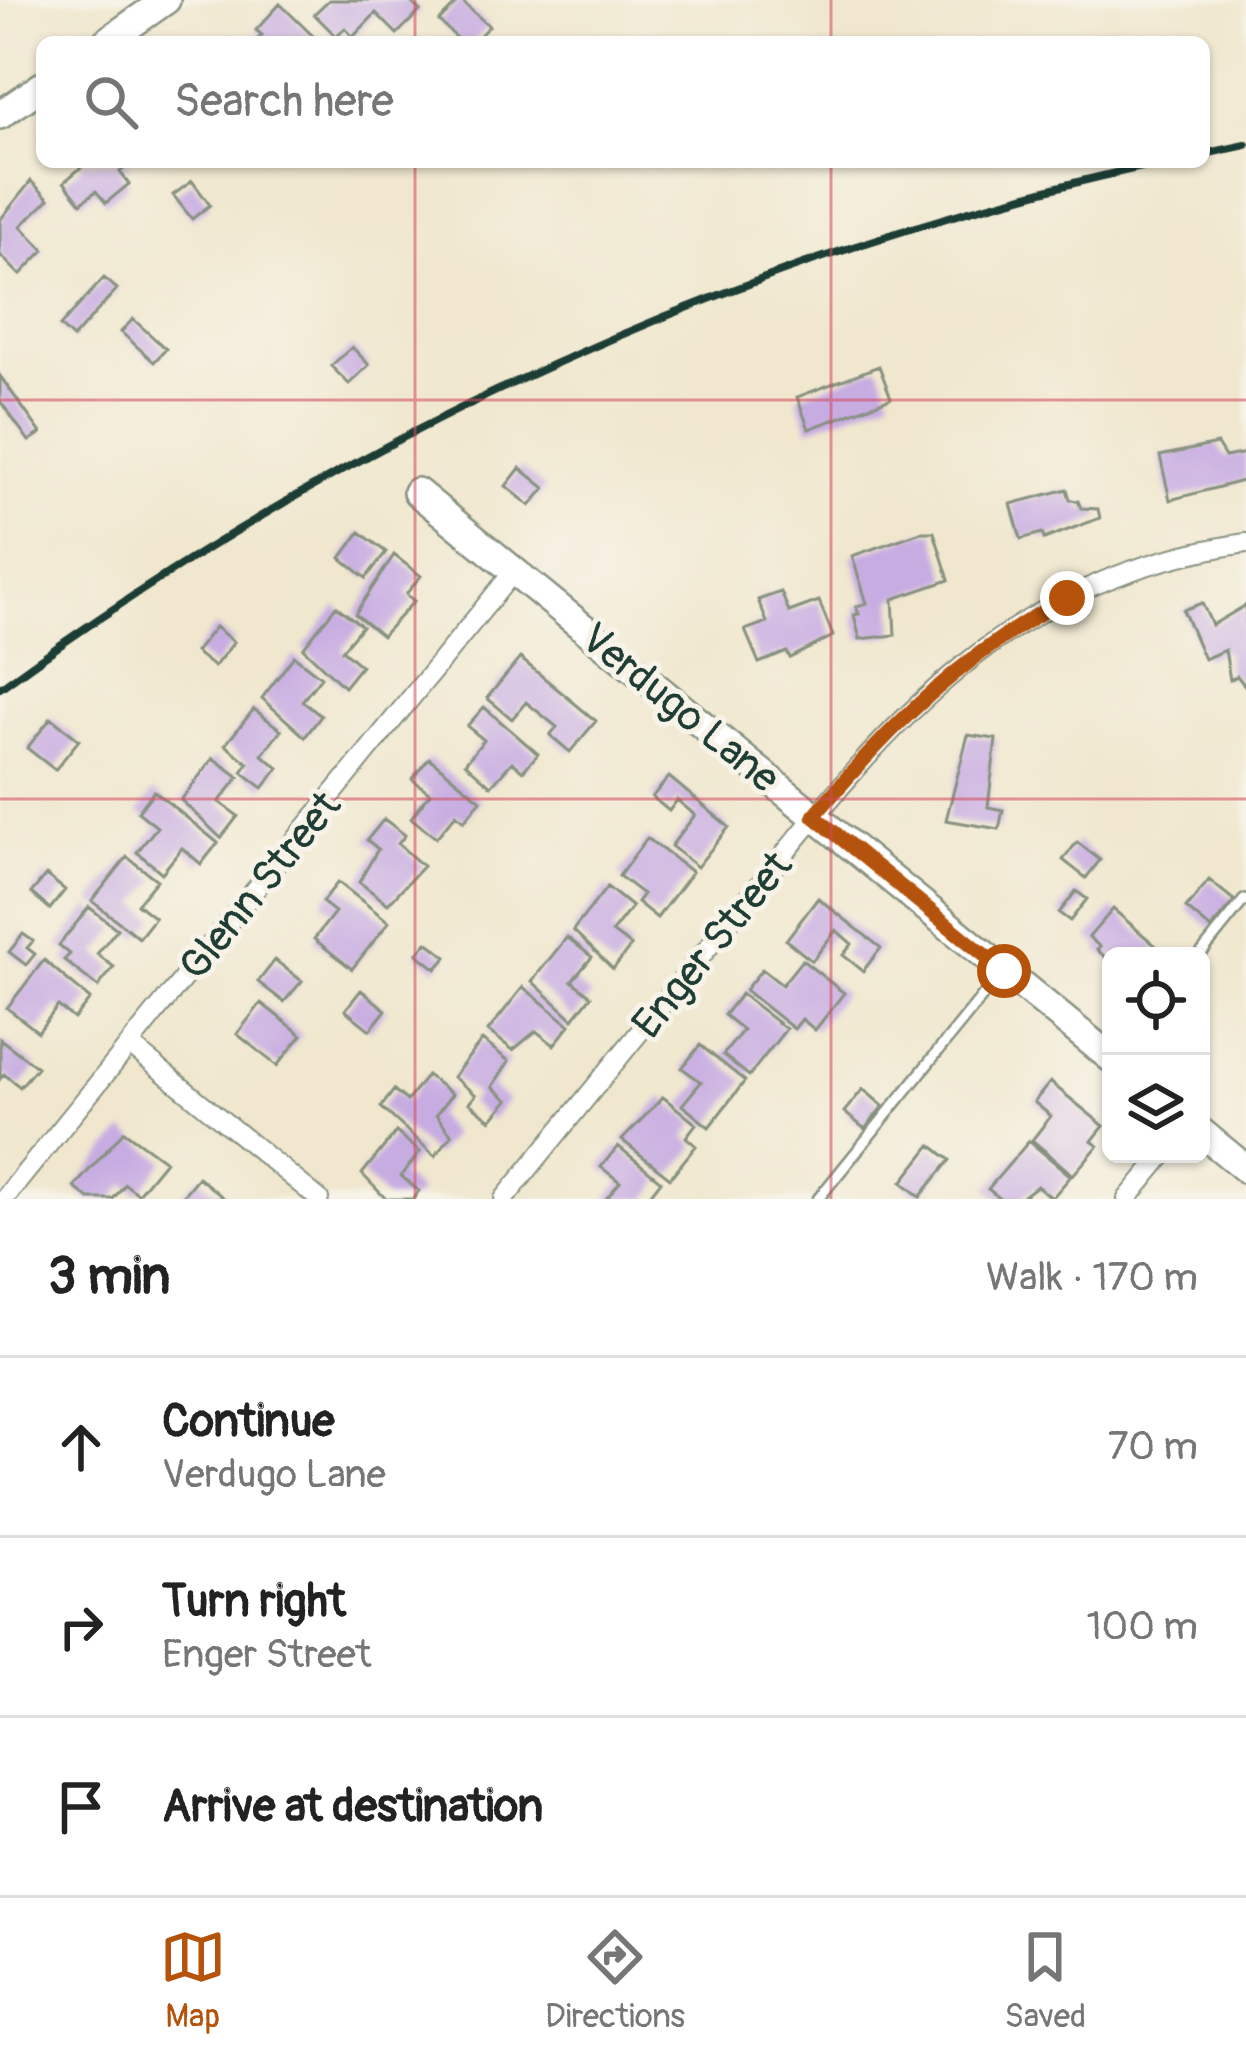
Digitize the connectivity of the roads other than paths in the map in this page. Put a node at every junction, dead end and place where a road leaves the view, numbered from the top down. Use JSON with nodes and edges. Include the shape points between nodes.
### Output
{"nodes":[{"id":1,"x":166,"y":0,"type":"edge"},
{"id":2,"x":115,"y":36,"type":"edge"},
{"id":3,"x":36,"y":90,"type":"edge"},
{"id":4,"x":0,"y":116,"type":"edge"},
{"id":5,"x":417,"y":492,"type":"dead end"},
{"id":6,"x":1246,"y":543,"type":"edge"},
{"id":7,"x":514,"y":571,"type":"junction"},
{"id":8,"x":814,"y":816,"type":"junction"},
{"id":9,"x":1244,"y":900,"type":"edge"},
{"id":10,"x":1206,"y":947,"type":"edge"},
{"id":11,"x":1004,"y":971,"type":"junction"},
{"id":12,"x":130,"y":1045,"type":"junction"},
{"id":13,"x":1107,"y":1055,"type":"edge"},
{"id":14,"x":1210,"y":1139,"type":"edge"},
{"id":15,"x":1157,"y":1163,"type":"edge"},
{"id":16,"x":1246,"y":1168,"type":"edge"},
{"id":17,"x":4,"y":1199,"type":"edge"},
{"id":18,"x":319,"y":1199,"type":"edge"},
{"id":19,"x":504,"y":1199,"type":"edge"},
{"id":20,"x":818,"y":1199,"type":"edge"},
{"id":21,"x":1127,"y":1199,"type":"edge"}],
"edges":[{"from":1,"to":2,"type":"street"},
{"from":3,"to":4,"type":"street"},
{"from":5,"to":7,"type":"street","name":"Verdugo Lane"},
{"from":6,"to":8,"type":"street","name":"Enger Street","via":[[1126,573],[1020,623],[926,693]]},
{"from":7,"to":8,"type":"street","name":"Verdugo Lane"},
{"from":7,"to":12,"type":"street","name":"Glenn Street"},
{"from":8,"to":11,"type":"street","name":"Verdugo Lane"},
{"from":8,"to":19,"type":"street","name":"Enger Street"},
{"from":9,"to":10,"type":"lane"},
{"from":11,"to":13,"type":"street","name":"Verdugo Lane"},
{"from":11,"to":20,"type":"lane"},
{"from":12,"to":17,"type":"street","name":"Glenn Street"},
{"from":12,"to":18,"type":"street"},
{"from":14,"to":16,"type":"street"},
{"from":15,"to":21,"type":"street"}]}
